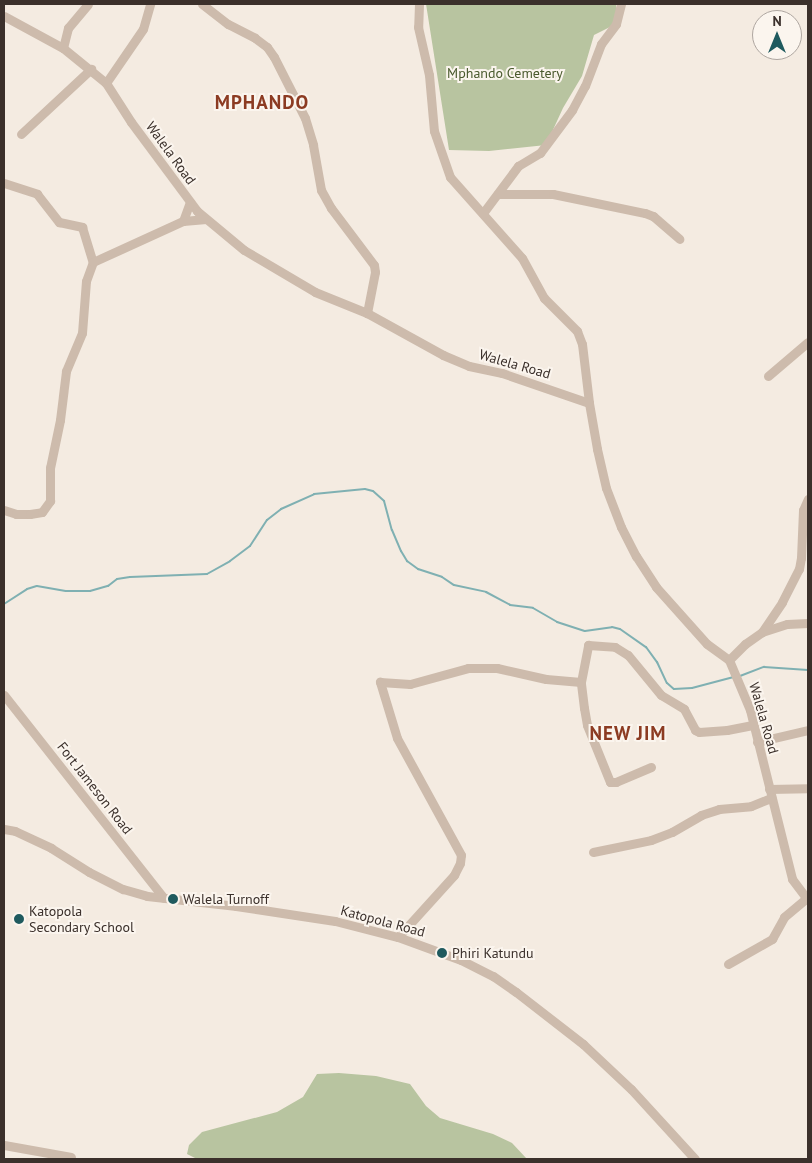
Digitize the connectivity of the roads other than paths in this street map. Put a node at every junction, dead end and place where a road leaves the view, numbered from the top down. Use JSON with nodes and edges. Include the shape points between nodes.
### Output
{"nodes":[{"id":1,"x":88,"y":4,"type":"edge"},
{"id":2,"x":150,"y":4,"type":"edge"},
{"id":3,"x":202,"y":4,"type":"edge"},
{"id":4,"x":418,"y":4,"type":"edge"},
{"id":5,"x":621,"y":4,"type":"edge"},
{"id":6,"x":4,"y":16,"type":"edge"},
{"id":7,"x":63,"y":48,"type":"junction"},
{"id":8,"x":91,"y":69,"type":"junction"},
{"id":9,"x":106,"y":83,"type":"junction"},
{"id":10,"x":21,"y":134,"type":"dead end"},
{"id":11,"x":4,"y":184,"type":"edge"},
{"id":12,"x":498,"y":194,"type":"junction"},
{"id":13,"x":190,"y":202,"type":"junction"},
{"id":14,"x":483,"y":213,"type":"junction"},
{"id":15,"x":206,"y":219,"type":"junction"},
{"id":16,"x":183,"y":221,"type":"junction"},
{"id":17,"x":679,"y":239,"type":"dead end"},
{"id":18,"x":93,"y":262,"type":"junction"},
{"id":19,"x":367,"y":313,"type":"junction"},
{"id":20,"x":808,"y":342,"type":"edge"},
{"id":21,"x":768,"y":376,"type":"dead end"},
{"id":22,"x":589,"y":403,"type":"junction"},
{"id":23,"x":808,"y":499,"type":"edge"},
{"id":24,"x":4,"y":510,"type":"edge"},
{"id":25,"x":808,"y":624,"type":"edge"},
{"id":26,"x":762,"y":632,"type":"junction"},
{"id":27,"x":729,"y":660,"type":"junction"},
{"id":28,"x":581,"y":682,"type":"junction"},
{"id":29,"x":4,"y":696,"type":"edge"},
{"id":30,"x":753,"y":725,"type":"junction"},
{"id":31,"x":808,"y":730,"type":"edge"},
{"id":32,"x":757,"y":742,"type":"junction"},
{"id":33,"x":651,"y":766,"type":"dead end"},
{"id":34,"x":808,"y":788,"type":"edge"},
{"id":35,"x":770,"y":794,"type":"junction"},
{"id":36,"x":4,"y":829,"type":"edge"},
{"id":37,"x":593,"y":852,"type":"dead end"},
{"id":38,"x":164,"y":898,"type":"junction"},
{"id":39,"x":808,"y":899,"type":"edge"},
{"id":40,"x":398,"y":938,"type":"junction"},
{"id":41,"x":728,"y":964,"type":"dead end"},
{"id":42,"x":4,"y":1145,"type":"edge"},
{"id":43,"x":71,"y":1157,"type":"dead end"},
{"id":44,"x":695,"y":1159,"type":"edge"}],
"edges":[{"from":1,"to":7,"type":"street","via":[[68,28]]},
{"from":2,"to":9,"type":"street","via":[[143,28]]},
{"from":3,"to":19,"type":"street","via":[[228,24],[255,38],[274,57],[305,118],[321,190],[374,266]]},
{"from":4,"to":14,"type":"street","via":[[418,27],[429,75],[434,131],[450,177]]},
{"from":5,"to":12,"type":"street","via":[[616,24],[601,44],[572,110],[540,153],[518,166]]},
{"from":6,"to":7,"type":"street","name":"Walela Road"},
{"from":7,"to":8,"type":"street","name":"Walela Road"},
{"from":8,"to":9,"type":"street","name":"Walela Road"},
{"from":8,"to":10,"type":"street"},
{"from":9,"to":13,"type":"street","name":"Walela Road"},
{"from":11,"to":18,"type":"street","via":[[37,194],[59,222],[82,227]]},
{"from":12,"to":14,"type":"street"},
{"from":12,"to":17,"type":"street","via":[[553,194],[645,213]]},
{"from":13,"to":15,"type":"street","name":"Walela Road"},
{"from":13,"to":16,"type":"street"},
{"from":14,"to":22,"type":"street","via":[[522,258],[544,298],[577,331],[582,344]]},
{"from":15,"to":16,"type":"street"},
{"from":15,"to":19,"type":"street","name":"Walela Road","via":[[244,250],[278,270],[316,292]]},
{"from":16,"to":18,"type":"street"},
{"from":18,"to":24,"type":"street","via":[[86,281],[82,333],[66,371],[50,468],[50,501],[42,512],[16,514]]},
{"from":19,"to":22,"type":"street","name":"Walela Road","via":[[468,366],[502,373]]},
{"from":20,"to":21,"type":"street"},
{"from":22,"to":27,"type":"street","name":"Walela Road","via":[[606,488],[636,556],[673,608],[707,644]]},
{"from":23,"to":26,"type":"street","via":[[803,510],[799,569]]},
{"from":25,"to":26,"type":"street","via":[[787,624]]},
{"from":26,"to":27,"type":"street"},
{"from":27,"to":30,"type":"street","name":"Walela Road"},
{"from":28,"to":30,"type":"street","via":[[588,645],[615,647],[628,655],[661,695],[684,709],[695,730],[720,731]]},
{"from":28,"to":33,"type":"street","via":[[587,725],[610,782]]},
{"from":28,"to":40,"type":"street","via":[[546,679],[497,668],[468,668],[410,684],[380,682],[397,738],[461,855],[454,875]]},
{"from":29,"to":38,"type":"street","name":"Fort Jameson Road"},
{"from":30,"to":32,"type":"street","name":"Walela Road"},
{"from":31,"to":32,"type":"street"},
{"from":32,"to":35,"type":"street","name":"Walela Road"},
{"from":34,"to":35,"type":"street"},
{"from":35,"to":37,"type":"street","via":[[751,806],[719,809],[700,815],[651,840]]},
{"from":35,"to":39,"type":"street","name":"Walela Road","via":[[792,879]]},
{"from":36,"to":38,"type":"street","name":"Katopola Road","via":[[51,848],[123,889]]},
{"from":38,"to":40,"type":"street","name":"Katopola Road","via":[[335,922]]},
{"from":39,"to":41,"type":"street","via":[[784,917],[772,939]]},
{"from":40,"to":44,"type":"street","name":"Katopola Road","via":[[461,960],[493,976],[552,1018],[606,1063]]},
{"from":42,"to":43,"type":"street"}]}
